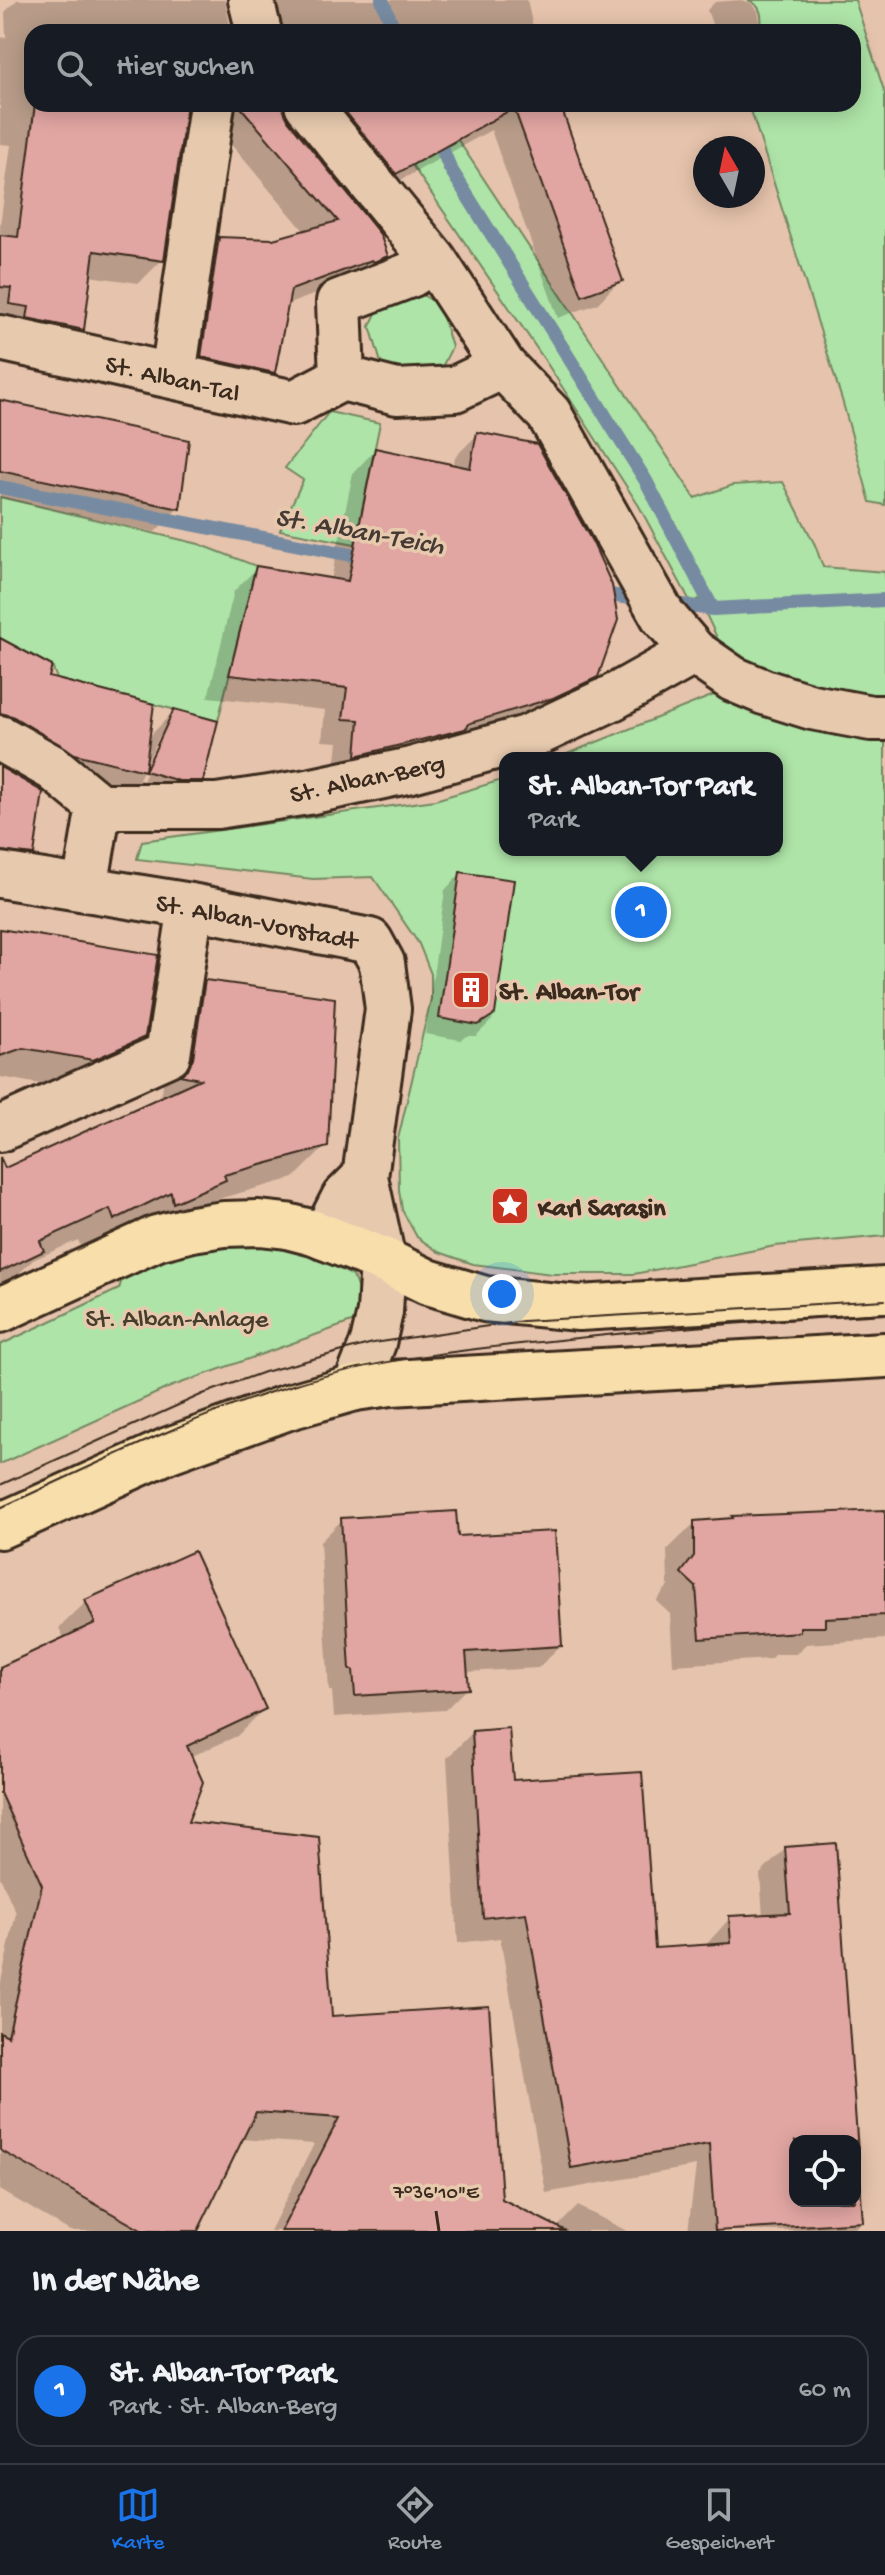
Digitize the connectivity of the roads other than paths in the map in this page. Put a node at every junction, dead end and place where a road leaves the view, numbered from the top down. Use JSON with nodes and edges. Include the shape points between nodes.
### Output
{"nodes":[{"id":1,"x":251,"y":0,"type":"edge"},
{"id":2,"x":257,"y":24,"type":"edge"},
{"id":3,"x":211,"y":112,"type":"edge"},
{"id":4,"x":314,"y":112,"type":"edge"},
{"id":5,"x":434,"y":260,"type":"junction"},
{"id":6,"x":0,"y":338,"type":"edge"},
{"id":7,"x":503,"y":366,"type":"junction"},
{"id":8,"x":173,"y":376,"type":"junction"},
{"id":9,"x":342,"y":378,"type":"junction"},
{"id":10,"x":694,"y":652,"type":"junction"},
{"id":11,"x":885,"y":718,"type":"edge"},
{"id":12,"x":0,"y":738,"type":"edge"},
{"id":13,"x":99,"y":806,"type":"junction"},
{"id":14,"x":0,"y":875,"type":"edge"},
{"id":15,"x":85,"y":888,"type":"junction"},
{"id":16,"x":191,"y":906,"type":"junction"},
{"id":17,"x":0,"y":1129,"type":"edge"},
{"id":18,"x":365,"y":1177,"type":"junction"},
{"id":19,"x":324,"y":1237,"type":"junction"},
{"id":20,"x":383,"y":1260,"type":"junction"},
{"id":21,"x":885,"y":1290,"type":"edge"},
{"id":22,"x":0,"y":1310,"type":"edge"},
{"id":23,"x":885,"y":1355,"type":"edge"},
{"id":24,"x":355,"y":1388,"type":"junction"},
{"id":25,"x":0,"y":1526,"type":"edge"}],
"edges":[{"from":1,"to":2,"type":"street"},
{"from":3,"to":8,"type":"street"},
{"from":4,"to":5,"type":"street"},
{"from":5,"to":7,"type":"street"},
{"from":5,"to":9,"type":"street","via":[[410,275],[339,302]]},
{"from":6,"to":8,"type":"street","name":"St. Alban-Tal"},
{"from":7,"to":9,"type":"street","via":[[455,389],[397,392]]},
{"from":7,"to":10,"type":"street","via":[[549,414],[663,616]]},
{"from":8,"to":9,"type":"street","name":"St. Alban-Tal","via":[[294,403]]},
{"from":10,"to":11,"type":"street","via":[[733,679],[764,692],[812,707]]},
{"from":10,"to":13,"type":"street","name":"St. Alban-Berg","via":[[527,738],[411,770],[217,806]]},
{"from":12,"to":13,"type":"street","via":[[53,768]]},
{"from":13,"to":15,"type":"street"},
{"from":14,"to":15,"type":"street","name":"St. Alban-Vorstadt"},
{"from":15,"to":16,"type":"street","name":"St. Alban-Vorstadt"},
{"from":16,"to":17,"type":"street","via":[[168,1054]]},
{"from":16,"to":18,"type":"street","name":"St. Alban-Vorstadt","via":[[370,941],[382,963],[388,1009]]},
{"from":18,"to":19,"type":"street","via":[[344,1198]]},
{"from":18,"to":20,"type":"street","name":"St. Alban-Vorstadt"},
{"from":19,"to":20,"type":"main road"},
{"from":19,"to":22,"type":"main road","via":[[259,1223],[192,1229],[157,1238]]},
{"from":20,"to":21,"type":"main road","via":[[428,1282],[485,1299],[579,1308]]},
{"from":20,"to":24,"type":"street","name":"St. Alban-Vorstadt","via":[[380,1312]]},
{"from":23,"to":24,"type":"main road"},
{"from":24,"to":25,"type":"main road","via":[[169,1450]]}]}
